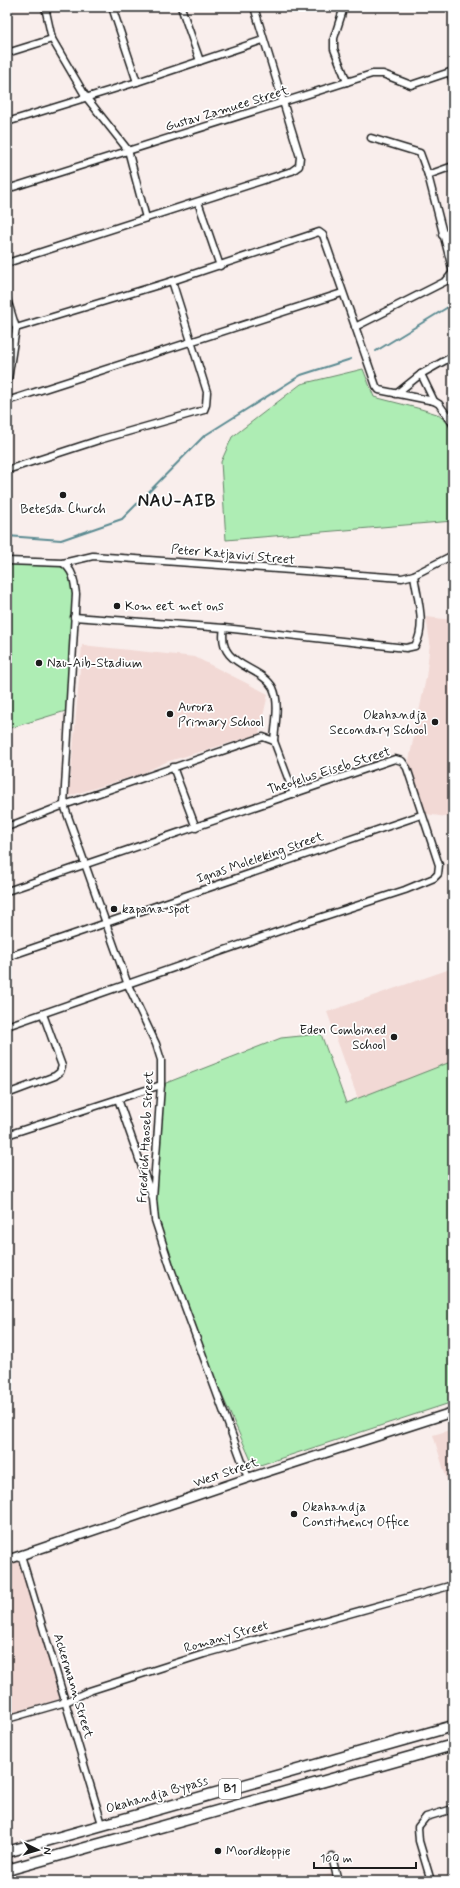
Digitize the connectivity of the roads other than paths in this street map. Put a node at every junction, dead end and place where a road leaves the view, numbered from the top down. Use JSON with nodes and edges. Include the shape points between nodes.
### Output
{"nodes":[{"id":1,"x":45,"y":7,"type":"edge"},
{"id":2,"x":112,"y":7,"type":"edge"},
{"id":3,"x":181,"y":7,"type":"edge"},
{"id":4,"x":254,"y":7,"type":"edge"},
{"id":5,"x":344,"y":7,"type":"edge"},
{"id":6,"x":52,"y":39,"type":"junction"},
{"id":7,"x":263,"y":40,"type":"junction"},
{"id":8,"x":7,"y":53,"type":"edge"},
{"id":9,"x":200,"y":61,"type":"junction"},
{"id":10,"x":452,"y":72,"type":"edge"},
{"id":11,"x":453,"y":81,"type":"edge"},
{"id":12,"x":137,"y":82,"type":"junction"},
{"id":13,"x":347,"y":82,"type":"junction"},
{"id":14,"x":86,"y":97,"type":"junction"},
{"id":15,"x":283,"y":103,"type":"junction"},
{"id":16,"x":7,"y":122,"type":"edge"},
{"id":17,"x":371,"y":138,"type":"dead end"},
{"id":18,"x":128,"y":150,"type":"junction"},
{"id":19,"x":453,"y":166,"type":"edge"},
{"id":20,"x":428,"y":175,"type":"junction"},
{"id":21,"x":7,"y":189,"type":"edge"},
{"id":22,"x":198,"y":202,"type":"junction"},
{"id":23,"x":146,"y":218,"type":"junction"},
{"id":24,"x":453,"y":232,"type":"edge"},
{"id":25,"x":442,"y":235,"type":"junction"},
{"id":26,"x":7,"y":263,"type":"edge"},
{"id":27,"x":220,"y":266,"type":"junction"},
{"id":28,"x":172,"y":281,"type":"junction"},
{"id":29,"x":342,"y":293,"type":"junction"},
{"id":30,"x":7,"y":300,"type":"edge"},
{"id":31,"x":354,"y":327,"type":"junction"},
{"id":32,"x":16,"y":328,"type":"junction"},
{"id":33,"x":192,"y":342,"type":"junction"},
{"id":34,"x":453,"y":356,"type":"edge"},
{"id":35,"x":421,"y":374,"type":"junction"},
{"id":36,"x":7,"y":386,"type":"edge"},
{"id":37,"x":396,"y":394,"type":"junction"},
{"id":38,"x":7,"y":401,"type":"edge"},
{"id":39,"x":434,"y":401,"type":"junction"},
{"id":40,"x":453,"y":422,"type":"edge"},
{"id":41,"x":7,"y":470,"type":"edge"},
{"id":42,"x":453,"y":555,"type":"edge"},
{"id":43,"x":7,"y":561,"type":"edge"},
{"id":44,"x":63,"y":563,"type":"junction"},
{"id":45,"x":414,"y":575,"type":"junction"},
{"id":46,"x":74,"y":617,"type":"junction"},
{"id":47,"x":224,"y":628,"type":"junction"},
{"id":48,"x":274,"y":741,"type":"junction"},
{"id":49,"x":173,"y":768,"type":"junction"},
{"id":50,"x":294,"y":794,"type":"junction"},
{"id":51,"x":64,"y":805,"type":"junction"},
{"id":52,"x":422,"y":815,"type":"junction"},
{"id":53,"x":7,"y":827,"type":"edge"},
{"id":54,"x":196,"y":828,"type":"junction"},
{"id":55,"x":86,"y":863,"type":"junction"},
{"id":56,"x":7,"y":891,"type":"edge"},
{"id":57,"x":106,"y":922,"type":"junction"},
{"id":58,"x":7,"y":957,"type":"edge"},
{"id":59,"x":128,"y":985,"type":"junction"},
{"id":60,"x":43,"y":1014,"type":"junction"},
{"id":61,"x":7,"y":1026,"type":"edge"},
{"id":62,"x":161,"y":1085,"type":"junction"},
{"id":63,"x":7,"y":1094,"type":"edge"},
{"id":64,"x":118,"y":1099,"type":"junction"},
{"id":65,"x":7,"y":1135,"type":"edge"},
{"id":66,"x":153,"y":1199,"type":"junction"},
{"id":67,"x":453,"y":1412,"type":"edge"},
{"id":68,"x":248,"y":1478,"type":"junction"},
{"id":69,"x":21,"y":1555,"type":"junction"},
{"id":70,"x":7,"y":1560,"type":"edge"},
{"id":71,"x":453,"y":1585,"type":"edge"},
{"id":72,"x":66,"y":1702,"type":"junction"},
{"id":73,"x":7,"y":1719,"type":"edge"},
{"id":74,"x":453,"y":1726,"type":"edge"},
{"id":75,"x":453,"y":1745,"type":"edge"},
{"id":76,"x":453,"y":1809,"type":"edge"},
{"id":77,"x":102,"y":1824,"type":"junction"},
{"id":78,"x":7,"y":1852,"type":"edge"},
{"id":79,"x":332,"y":1857,"type":"dead end"},
{"id":80,"x":7,"y":1870,"type":"edge"},
{"id":81,"x":338,"y":1881,"type":"edge"},
{"id":82,"x":431,"y":1881,"type":"edge"}],
"edges":[{"from":1,"to":6,"type":"street"},
{"from":2,"to":12,"type":"street"},
{"from":3,"to":9,"type":"street"},
{"from":4,"to":7,"type":"street"},
{"from":5,"to":13,"type":"street","via":[[334,38],[334,49]]},
{"from":6,"to":8,"type":"street"},
{"from":6,"to":14,"type":"street"},
{"from":7,"to":9,"type":"street"},
{"from":7,"to":15,"type":"street"},
{"from":9,"to":12,"type":"street"},
{"from":10,"to":11,"type":"street"},
{"from":10,"to":13,"type":"street","name":"Gustav Zamuee Street","via":[[412,85],[378,73]]},
{"from":12,"to":14,"type":"street"},
{"from":13,"to":15,"type":"street","name":"Gustav Zamuee Street"},
{"from":14,"to":16,"type":"street"},
{"from":14,"to":18,"type":"street"},
{"from":15,"to":18,"type":"street","name":"Gustav Zamuee Street"},
{"from":15,"to":22,"type":"street","via":[[300,157],[299,166],[292,171]]},
{"from":17,"to":20,"type":"street","via":[[417,151]]},
{"from":18,"to":21,"type":"street","name":"Gustav Zamuee Street"},
{"from":18,"to":23,"type":"street"},
{"from":19,"to":20,"type":"street"},
{"from":20,"to":25,"type":"street"},
{"from":22,"to":23,"type":"street"},
{"from":22,"to":27,"type":"street"},
{"from":23,"to":26,"type":"street"},
{"from":24,"to":25,"type":"street"},
{"from":25,"to":31,"type":"street","via":[[453,272],[446,281]]},
{"from":27,"to":28,"type":"street"},
{"from":27,"to":29,"type":"street","via":[[319,232],[323,235]]},
{"from":28,"to":32,"type":"street"},
{"from":28,"to":33,"type":"street"},
{"from":29,"to":31,"type":"street"},
{"from":29,"to":33,"type":"street"},
{"from":30,"to":32,"type":"street"},
{"from":31,"to":37,"type":"street","via":[[376,386],[379,390]]},
{"from":32,"to":36,"type":"street"},
{"from":33,"to":38,"type":"street"},
{"from":33,"to":41,"type":"street","via":[[207,392],[204,410]]},
{"from":34,"to":35,"type":"street"},
{"from":35,"to":37,"type":"street"},
{"from":35,"to":39,"type":"street"},
{"from":37,"to":39,"type":"street"},
{"from":39,"to":40,"type":"street"},
{"from":42,"to":45,"type":"street","name":"Peter Katjavivi Street"},
{"from":43,"to":44,"type":"street","name":"Peter Katjavivi Street"},
{"from":44,"to":45,"type":"street","name":"Peter Katjavivi Street","via":[[93,556],[389,578]]},
{"from":44,"to":46,"type":"street","name":"Friedrich Haoseb Street","via":[[73,574],[76,594]]},
{"from":45,"to":47,"type":"street","via":[[422,627],[415,646],[406,648]]},
{"from":46,"to":47,"type":"street"},
{"from":46,"to":51,"type":"street","name":"Friedrich Haoseb Street"},
{"from":47,"to":48,"type":"street","via":[[222,636],[232,659],[267,681],[275,693]]},
{"from":48,"to":49,"type":"street","via":[[263,737]]},
{"from":48,"to":50,"type":"street"},
{"from":49,"to":51,"type":"street"},
{"from":49,"to":54,"type":"street"},
{"from":50,"to":52,"type":"street","name":"Theofelus Eiseb Street","via":[[395,759],[402,761],[407,768]]},
{"from":50,"to":54,"type":"street","name":"Theofelus Eiseb Street"},
{"from":51,"to":53,"type":"street"},
{"from":51,"to":55,"type":"street","name":"Friedrich Haoseb Street"},
{"from":52,"to":57,"type":"street","name":"Ignas Moleleking Street"},
{"from":52,"to":59,"type":"street","name":"Theofelus Eiseb Street","via":[[439,865],[438,874],[434,878]]},
{"from":54,"to":55,"type":"street","name":"Theofelus Eiseb Street"},
{"from":55,"to":56,"type":"street","name":"Theofelus Eiseb Street"},
{"from":55,"to":57,"type":"street","name":"Friedrich Haoseb Street"},
{"from":57,"to":58,"type":"street","name":"Ignas Moleleking Street"},
{"from":57,"to":59,"type":"street","name":"Friedrich Haoseb Street"},
{"from":59,"to":60,"type":"street","name":"Theofelus Eiseb Street"},
{"from":59,"to":62,"type":"street","name":"Friedrich Haoseb Street","via":[[156,1044],[161,1060]]},
{"from":60,"to":61,"type":"street","name":"Theofelus Eiseb Street"},
{"from":60,"to":63,"type":"street","via":[[62,1066],[60,1072]]},
{"from":62,"to":64,"type":"street"},
{"from":62,"to":66,"type":"street","name":"Friedrich Haoseb Street"},
{"from":64,"to":65,"type":"street"},
{"from":64,"to":66,"type":"street"},
{"from":66,"to":68,"type":"street","name":"Friedrich Haoseb Street","via":[[155,1220],[171,1269]]},
{"from":67,"to":68,"type":"street","name":"West Street"},
{"from":68,"to":69,"type":"street","name":"West Street"},
{"from":69,"to":70,"type":"street","name":"West Street"},
{"from":69,"to":72,"type":"street","name":"Ackermann Street"},
{"from":71,"to":72,"type":"street","name":"Romany Street","via":[[204,1654],[89,1691]]},
{"from":72,"to":73,"type":"street","name":"Romany Street"},
{"from":72,"to":77,"type":"street","name":"Ackermann Street"},
{"from":74,"to":77,"type":"highway","name":"Okahandja Bypass","number":"B1"},
{"from":75,"to":80,"type":"highway","number":"B1"},
{"from":76,"to":82,"type":"street","via":[[426,1817],[420,1824],[418,1834]]},
{"from":77,"to":78,"type":"highway","name":"Okahandja Bypass","number":"B1"},
{"from":79,"to":81,"type":"street"}]}
